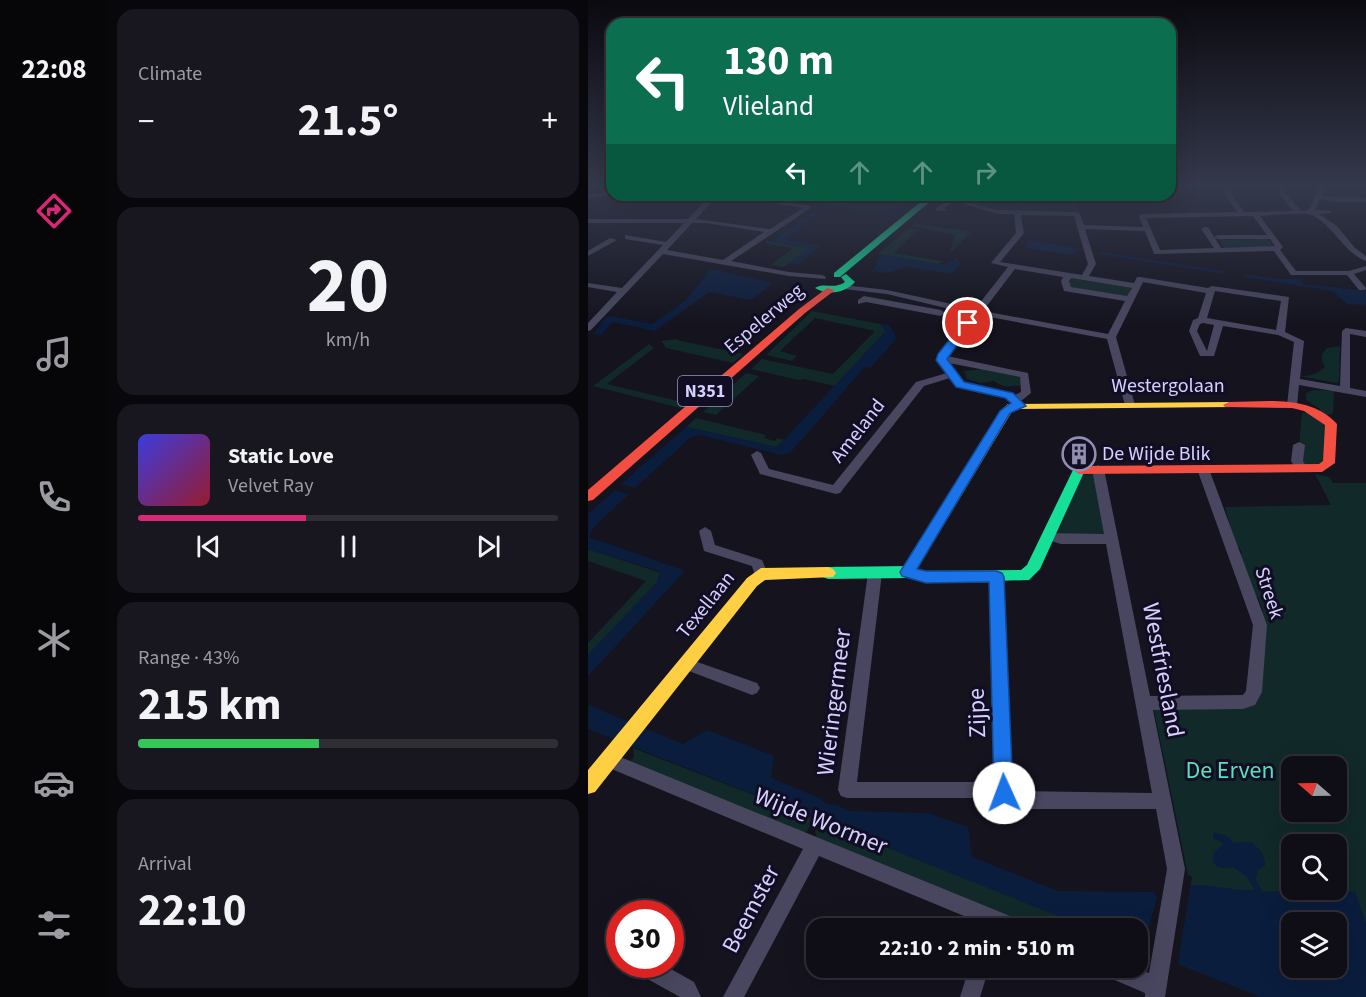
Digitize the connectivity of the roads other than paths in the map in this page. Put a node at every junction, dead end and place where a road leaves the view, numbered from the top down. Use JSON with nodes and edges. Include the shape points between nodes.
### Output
{"nodes":[{"id":1,"x":679,"y":233,"type":"edge"},
{"id":2,"x":769,"y":233,"type":"edge"},
{"id":3,"x":892,"y":233,"type":"edge"},
{"id":4,"x":1020,"y":233,"type":"edge"},
{"id":5,"x":1083,"y":233,"type":"edge"},
{"id":6,"x":1149,"y":233,"type":"edge"},
{"id":7,"x":1207,"y":233,"type":"edge"},
{"id":8,"x":1269,"y":233,"type":"edge"},
{"id":9,"x":1330,"y":233,"type":"edge"},
{"id":10,"x":1338,"y":233,"type":"edge"},
{"id":11,"x":1339,"y":233,"type":"edge"},
{"id":12,"x":628,"y":237,"type":"dead end"},
{"id":13,"x":1218,"y":237,"type":"dead end"},
{"id":14,"x":1272,"y":237,"type":"junction"},
{"id":15,"x":613,"y":240,"type":"dead end"},
{"id":16,"x":665,"y":247,"type":"junction"},
{"id":17,"x":1276,"y":249,"type":"junction"},
{"id":18,"x":1220,"y":251,"type":"junction"},
{"id":19,"x":588,"y":254,"type":"edge"},
{"id":20,"x":1364,"y":256,"type":"edge"},
{"id":21,"x":725,"y":262,"type":"junction"},
{"id":22,"x":1013,"y":266,"type":"junction"},
{"id":23,"x":1365,"y":268,"type":"edge"},
{"id":24,"x":1349,"y":273,"type":"junction"},
{"id":25,"x":1068,"y":275,"type":"junction"},
{"id":26,"x":1084,"y":278,"type":"junction"},
{"id":27,"x":833,"y":282,"type":"junction"},
{"id":28,"x":890,"y":282,"type":"dead end"},
{"id":29,"x":588,"y":285,"type":"edge"},
{"id":30,"x":1136,"y":286,"type":"junction"},
{"id":31,"x":1362,"y":288,"type":"dead end"},
{"id":32,"x":624,"y":291,"type":"junction"},
{"id":33,"x":1211,"y":291,"type":"junction"},
{"id":34,"x":1130,"y":299,"type":"junction"},
{"id":35,"x":861,"y":302,"type":"dead end"},
{"id":36,"x":976,"y":313,"type":"junction"},
{"id":37,"x":1202,"y":320,"type":"junction"},
{"id":38,"x":1219,"y":323,"type":"junction"},
{"id":39,"x":588,"y":328,"type":"edge"},
{"id":40,"x":1280,"y":333,"type":"junction"},
{"id":41,"x":1366,"y":334,"type":"edge"},
{"id":42,"x":1113,"y":338,"type":"junction"},
{"id":43,"x":941,"y":358,"type":"junction"},
{"id":44,"x":952,"y":374,"type":"junction"},
{"id":45,"x":1295,"y":381,"type":"junction"},
{"id":46,"x":1345,"y":390,"type":"junction"},
{"id":47,"x":1366,"y":394,"type":"edge"},
{"id":48,"x":1018,"y":403,"type":"junction"},
{"id":49,"x":1130,"y":405,"type":"junction"},
{"id":50,"x":1292,"y":405,"type":"junction"},
{"id":51,"x":1299,"y":445,"type":"dead end"},
{"id":52,"x":757,"y":455,"type":"dead end"},
{"id":53,"x":1301,"y":468,"type":"junction"},
{"id":54,"x":1098,"y":469,"type":"junction"},
{"id":55,"x":1203,"y":469,"type":"junction"},
{"id":56,"x":588,"y":492,"type":"edge"},
{"id":57,"x":588,"y":497,"type":"edge"},
{"id":58,"x":705,"y":531,"type":"dead end"},
{"id":59,"x":1048,"y":536,"type":"junction"},
{"id":60,"x":1112,"y":539,"type":"junction"},
{"id":61,"x":908,"y":572,"type":"junction"},
{"id":62,"x":875,"y":573,"type":"junction"},
{"id":63,"x":761,"y":574,"type":"junction"},
{"id":64,"x":996,"y":577,"type":"junction"},
{"id":65,"x":686,"y":664,"type":"junction"},
{"id":66,"x":752,"y":688,"type":"dead end"},
{"id":67,"x":1143,"y":703,"type":"junction"},
{"id":68,"x":608,"y":760,"type":"junction"},
{"id":69,"x":588,"y":785,"type":"edge"},
{"id":70,"x":1003,"y":790,"type":"junction"},
{"id":71,"x":1162,"y":801,"type":"junction"},
{"id":72,"x":814,"y":845,"type":"junction"},
{"id":73,"x":980,"y":918,"type":"edge"},
{"id":74,"x":666,"y":978,"type":"edge"},
{"id":75,"x":976,"y":978,"type":"edge"},
{"id":76,"x":1129,"y":978,"type":"edge"},
{"id":77,"x":1156,"y":992,"type":"edge"},
{"id":78,"x":691,"y":997,"type":"edge"},
{"id":79,"x":733,"y":997,"type":"edge"},
{"id":80,"x":970,"y":997,"type":"edge"}],
"edges":[{"from":1,"to":16,"type":"street"},
{"from":2,"to":21,"type":"street"},
{"from":3,"to":27,"type":"street","name":"Espelerweg","number":"N351"},
{"from":4,"to":22,"type":"street","via":[[995,263]]},
{"from":5,"to":26,"type":"street","via":[[1092,264]]},
{"from":6,"to":18,"type":"street","via":[[1157,252]]},
{"from":7,"to":18,"type":"street"},
{"from":8,"to":14,"type":"street"},
{"from":9,"to":23,"type":"street"},
{"from":10,"to":20,"type":"street"},
{"from":11,"to":20,"type":"street"},
{"from":12,"to":16,"type":"street"},
{"from":13,"to":14,"type":"street"},
{"from":14,"to":17,"type":"street","via":[[1280,247]]},
{"from":15,"to":19,"type":"street"},
{"from":16,"to":21,"type":"street"},
{"from":16,"to":32,"type":"street"},
{"from":17,"to":18,"type":"street"},
{"from":17,"to":24,"type":"street","via":[[1294,273]]},
{"from":20,"to":23,"type":"street"},
{"from":21,"to":27,"type":"street"},
{"from":22,"to":25,"type":"street"},
{"from":22,"to":36,"type":"street"},
{"from":23,"to":24,"type":"street"},
{"from":24,"to":31,"type":"street"},
{"from":25,"to":26,"type":"street"},
{"from":25,"to":34,"type":"street","via":[[1067,289]]},
{"from":26,"to":30,"type":"street"},
{"from":27,"to":36,"type":"street"},
{"from":27,"to":56,"type":"street","name":"Espelerweg","number":"N351"},
{"from":27,"to":57,"type":"street","name":"Espelerweg","number":"N351"},
{"from":28,"to":36,"type":"street","via":[[887,285]]},
{"from":29,"to":32,"type":"street"},
{"from":30,"to":33,"type":"street","via":[[1140,279]]},
{"from":30,"to":34,"type":"street"},
{"from":32,"to":39,"type":"street"},
{"from":33,"to":37,"type":"street"},
{"from":33,"to":40,"type":"street","via":[[1212,288],[1286,299]]},
{"from":34,"to":42,"type":"street"},
{"from":35,"to":36,"type":"street","via":[[864,299]]},
{"from":36,"to":42,"type":"street"},
{"from":36,"to":43,"type":"street"},
{"from":37,"to":38,"type":"street"},
{"from":37,"to":38,"type":"street","via":[[1196,322],[1193,331],[1203,354],[1211,354]]},
{"from":38,"to":40,"type":"street"},
{"from":40,"to":45,"type":"street","via":[[1299,341]]},
{"from":41,"to":46,"type":"street","via":[[1346,331]]},
{"from":42,"to":49,"type":"street"},
{"from":43,"to":44,"type":"street"},
{"from":43,"to":48,"type":"street","via":[[1025,375],[1026,392]]},
{"from":44,"to":48,"type":"street","via":[[962,385],[1009,396]]},
{"from":44,"to":52,"type":"street","name":"Ameland","via":[[924,381],[836,490],[764,471]]},
{"from":45,"to":46,"type":"street"},
{"from":45,"to":50,"type":"street"},
{"from":46,"to":47,"type":"street"},
{"from":48,"to":49,"type":"street","name":"Westergolaan"},
{"from":48,"to":61,"type":"street","via":[[1006,411]]},
{"from":49,"to":50,"type":"street","name":"Westergolaan"},
{"from":50,"to":53,"type":"street","via":[[1308,409],[1331,424],[1328,465]]},
{"from":51,"to":53,"type":"street"},
{"from":53,"to":55,"type":"street"},
{"from":54,"to":55,"type":"street"},
{"from":54,"to":59,"type":"street","via":[[1077,470]]},
{"from":54,"to":60,"type":"street","name":"Westfriesland"},
{"from":55,"to":67,"type":"street","name":"Streek","via":[[1260,626],[1254,692],[1242,702]]},
{"from":58,"to":63,"type":"street","name":"Texellaan","via":[[709,548],[757,563]]},
{"from":59,"to":60,"type":"street"},
{"from":59,"to":64,"type":"street","name":"Texellaan","via":[[1030,573]]},
{"from":60,"to":67,"type":"street","name":"Westfriesland"},
{"from":61,"to":62,"type":"street","name":"Texellaan"},
{"from":61,"to":64,"type":"street","name":"Texellaan","via":[[926,577]]},
{"from":62,"to":63,"type":"street","name":"Texellaan"},
{"from":62,"to":70,"type":"street","name":"Wieringermeer","via":[[846,790]]},
{"from":63,"to":65,"type":"street","name":"Texellaan"},
{"from":64,"to":70,"type":"street","name":"Zijpe"},
{"from":65,"to":66,"type":"street","name":"Texellaan"},
{"from":65,"to":68,"type":"street","name":"Texellaan"},
{"from":67,"to":71,"type":"street","name":"Westfriesland"},
{"from":68,"to":69,"type":"street","name":"Texellaan"},
{"from":68,"to":72,"type":"street","name":"Wijde Wormer"},
{"from":70,"to":71,"type":"street","via":[[1014,801]]},
{"from":71,"to":77,"type":"street","name":"Westfriesland","via":[[1176,872]]},
{"from":72,"to":73,"type":"street","name":"Wijde Wormer"},
{"from":72,"to":79,"type":"street","name":"Beemster"},
{"from":74,"to":78,"type":"street","via":[[687,989]]},
{"from":75,"to":80,"type":"street"},
{"from":76,"to":77,"type":"street"}]}
